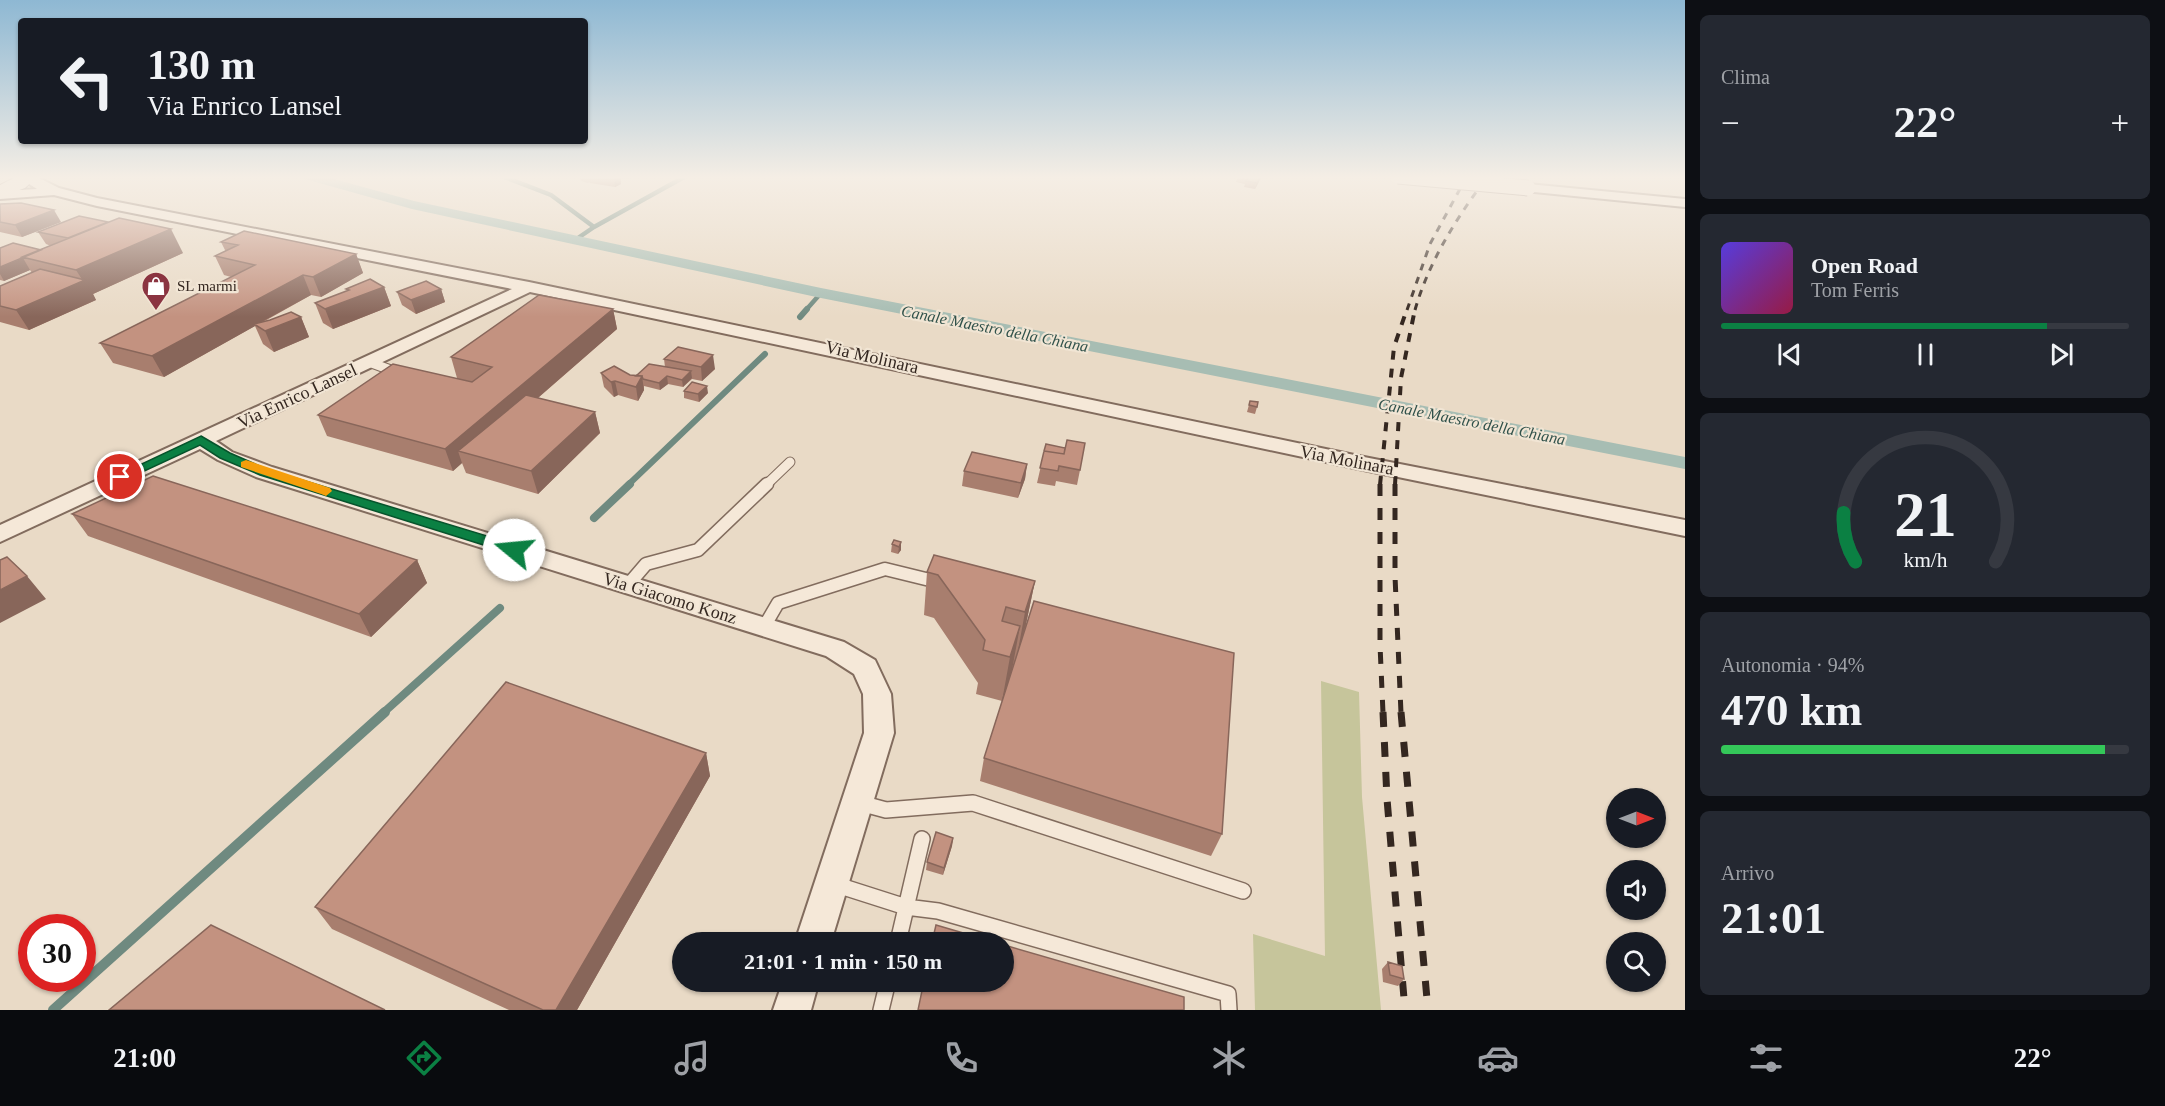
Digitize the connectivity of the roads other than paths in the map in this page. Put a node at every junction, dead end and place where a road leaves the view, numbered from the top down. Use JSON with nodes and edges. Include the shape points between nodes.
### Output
{"nodes":[{"id":1,"x":207,"y":223,"type":"edge"},
{"id":2,"x":529,"y":287,"type":"junction"},
{"id":3,"x":369,"y":363,"type":"junction"},
{"id":4,"x":404,"y":374,"type":"edge"},
{"id":5,"x":201,"y":440,"type":"junction"},
{"id":6,"x":790,"y":462,"type":"dead end"},
{"id":7,"x":1685,"y":528,"type":"edge"},
{"id":8,"x":0,"y":534,"type":"edge"},
{"id":9,"x":628,"y":585,"type":"junction"},
{"id":10,"x":952,"y":585,"type":"edge"},
{"id":11,"x":764,"y":627,"type":"junction"},
{"id":12,"x":856,"y":803,"type":"junction"},
{"id":13,"x":922,"y":839,"type":"dead end"},
{"id":14,"x":831,"y":884,"type":"junction"},
{"id":15,"x":1243,"y":891,"type":"dead end"},
{"id":16,"x":906,"y":907,"type":"junction"},
{"id":17,"x":816,"y":932,"type":"edge"},
{"id":18,"x":900,"y":932,"type":"edge"},
{"id":19,"x":798,"y":992,"type":"edge"},
{"id":20,"x":885,"y":992,"type":"edge"},
{"id":21,"x":792,"y":1010,"type":"edge"},
{"id":22,"x":881,"y":1010,"type":"edge"},
{"id":23,"x":1229,"y":1010,"type":"edge"}],
"edges":[{"from":1,"to":2,"type":"street","name":"Via Molinara"},
{"from":2,"to":3,"type":"street","name":"Via Enrico Lansel"},
{"from":2,"to":7,"type":"street","name":"Via Molinara","via":[[1299,451]]},
{"from":3,"to":4,"type":"lane"},
{"from":3,"to":5,"type":"street","name":"Via Enrico Lansel"},
{"from":5,"to":8,"type":"street","name":"Via Enrico Lansel"},
{"from":5,"to":9,"type":"street","name":"Via Giacomo Konz","via":[[225,456],[264,472]]},
{"from":6,"to":9,"type":"lane","via":[[698,550],[646,564]]},
{"from":9,"to":11,"type":"street","name":"Via Giacomo Konz"},
{"from":10,"to":11,"type":"lane","via":[[885,569],[778,603]]},
{"from":11,"to":12,"type":"street","name":"Via Giacomo Konz","via":[[835,649],[865,667],[877,694],[879,733]]},
{"from":12,"to":14,"type":"street","name":"Via Giacomo Konz"},
{"from":12,"to":15,"type":"lane","via":[[886,810],[973,803]]},
{"from":13,"to":16,"type":"lane"},
{"from":14,"to":16,"type":"lane"},
{"from":14,"to":17,"type":"street","name":"Via Giacomo Konz"},
{"from":16,"to":18,"type":"lane"},
{"from":16,"to":23,"type":"lane","via":[[938,911],[1228,994]]},
{"from":19,"to":21,"type":"street"},
{"from":20,"to":22,"type":"lane"}]}
